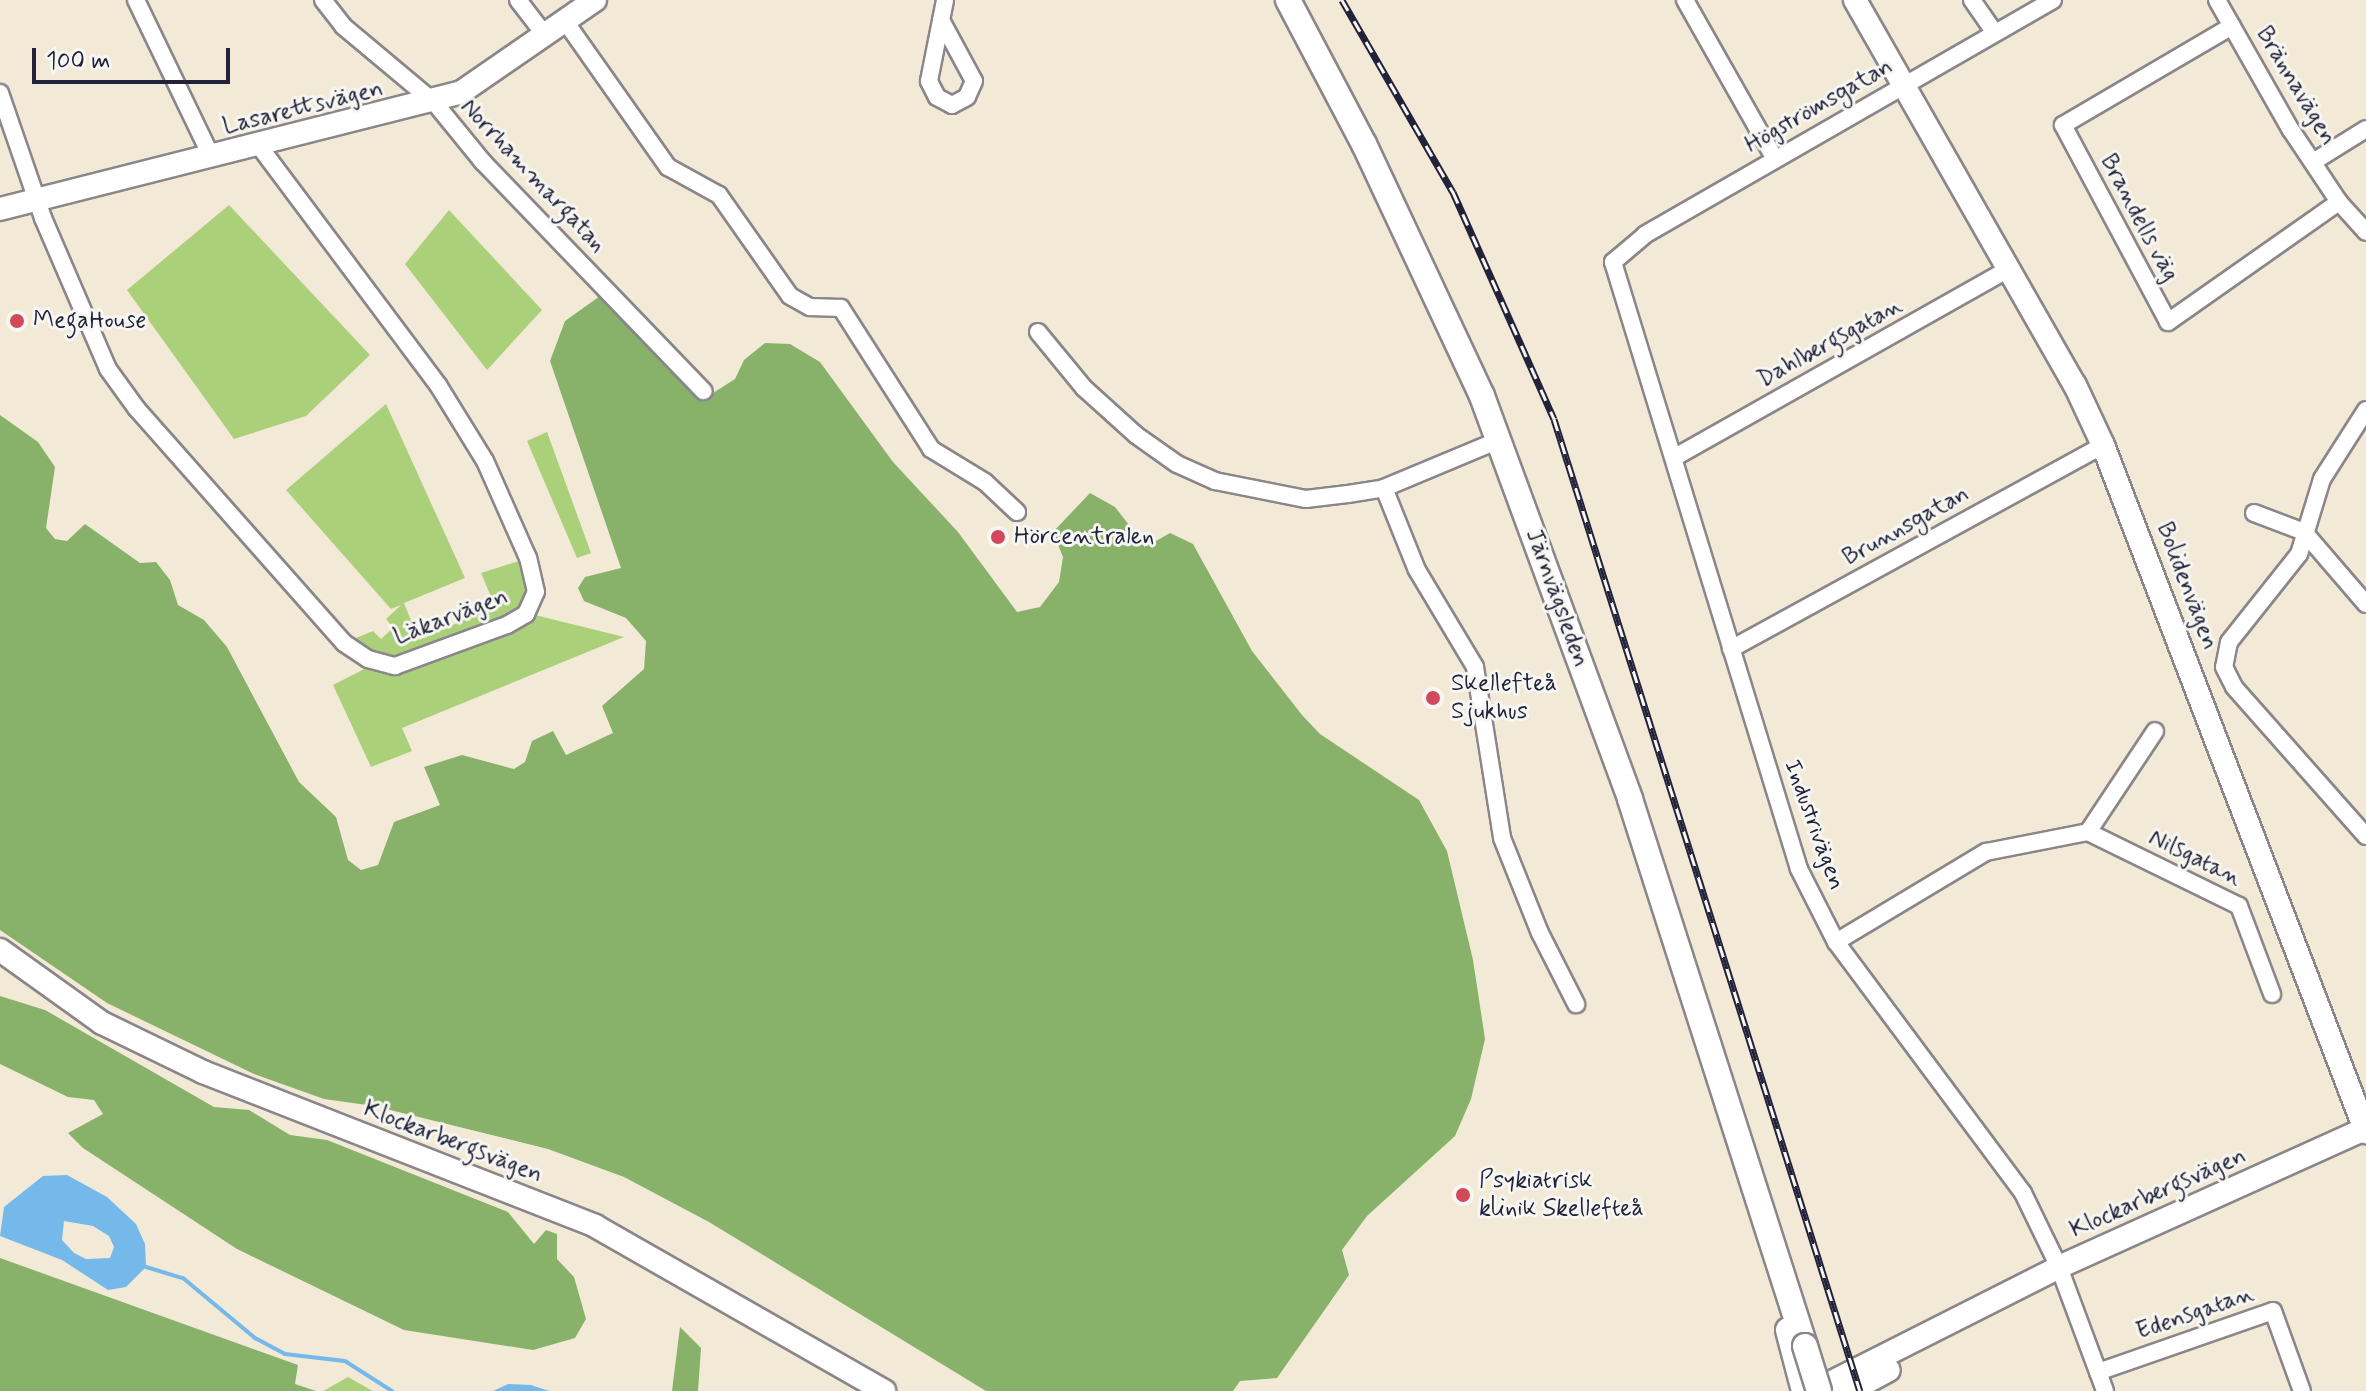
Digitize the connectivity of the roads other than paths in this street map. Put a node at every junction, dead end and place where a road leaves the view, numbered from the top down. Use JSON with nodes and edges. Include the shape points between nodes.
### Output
{"nodes":[{"id":1,"x":136,"y":0,"type":"edge"},
{"id":2,"x":323,"y":0,"type":"edge"},
{"id":3,"x":518,"y":0,"type":"edge"},
{"id":4,"x":595,"y":0,"type":"edge"},
{"id":5,"x":945,"y":0,"type":"edge"},
{"id":6,"x":1288,"y":0,"type":"edge"},
{"id":7,"x":1685,"y":0,"type":"edge"},
{"id":8,"x":1855,"y":0,"type":"edge"},
{"id":9,"x":1972,"y":0,"type":"edge"},
{"id":10,"x":2053,"y":0,"type":"edge"},
{"id":11,"x":2217,"y":0,"type":"edge"},
{"id":12,"x":941,"y":20,"type":"junction"},
{"id":13,"x":565,"y":21,"type":"junction"},
{"id":14,"x":2232,"y":26,"type":"junction"},
{"id":15,"x":1995,"y":33,"type":"junction"},
{"id":16,"x":545,"y":35,"type":"junction"},
{"id":17,"x":1905,"y":85,"type":"junction"},
{"id":18,"x":0,"y":93,"type":"edge"},
{"id":19,"x":434,"y":102,"type":"junction"},
{"id":20,"x":2366,"y":129,"type":"edge"},
{"id":21,"x":259,"y":146,"type":"junction"},
{"id":22,"x":212,"y":158,"type":"junction"},
{"id":23,"x":1775,"y":159,"type":"junction"},
{"id":24,"x":2313,"y":162,"type":"junction"},
{"id":25,"x":37,"y":200,"type":"junction"},
{"id":26,"x":2339,"y":202,"type":"junction"},
{"id":27,"x":0,"y":209,"type":"edge"},
{"id":28,"x":2366,"y":232,"type":"edge"},
{"id":29,"x":1613,"y":262,"type":"joint"},
{"id":30,"x":2007,"y":270,"type":"junction"},
{"id":31,"x":1038,"y":332,"type":"dead end"},
{"id":32,"x":703,"y":391,"type":"dead end"},
{"id":33,"x":2366,"y":410,"type":"edge"},
{"id":34,"x":1499,"y":440,"type":"junction"},
{"id":35,"x":2103,"y":445,"type":"junction"},
{"id":36,"x":1675,"y":457,"type":"junction"},
{"id":37,"x":1384,"y":488,"type":"junction"},
{"id":38,"x":1017,"y":512,"type":"dead end"},
{"id":39,"x":2254,"y":513,"type":"dead end"},
{"id":40,"x":2304,"y":532,"type":"junction"},
{"id":41,"x":2366,"y":604,"type":"edge"},
{"id":42,"x":1731,"y":649,"type":"junction"},
{"id":43,"x":2155,"y":731,"type":"dead end"},
{"id":44,"x":2088,"y":832,"type":"junction"},
{"id":45,"x":2366,"y":836,"type":"edge"},
{"id":46,"x":1836,"y":942,"type":"junction"},
{"id":47,"x":0,"y":950,"type":"edge"},
{"id":48,"x":2272,"y":994,"type":"dead end"},
{"id":49,"x":1576,"y":1004,"type":"dead end"},
{"id":50,"x":2366,"y":1130,"type":"edge"},
{"id":51,"x":2059,"y":1267,"type":"junction"},
{"id":52,"x":1975,"y":1311,"type":"junction"},
{"id":53,"x":1799,"y":1348,"type":"junction"},
{"id":54,"x":2098,"y":1372,"type":"junction"},
{"id":55,"x":884,"y":1391,"type":"edge"},
{"id":56,"x":1804,"y":1391,"type":"edge"},
{"id":57,"x":1817,"y":1391,"type":"edge"},
{"id":58,"x":1850,"y":1391,"type":"edge"},
{"id":59,"x":2105,"y":1391,"type":"edge"},
{"id":60,"x":2302,"y":1391,"type":"edge"}],
"edges":[{"from":1,"to":22,"type":"street"},
{"from":2,"to":19,"type":"street","name":"Norrhammargatan","via":[[343,26]]},
{"from":3,"to":16,"type":"street"},
{"from":4,"to":13,"type":"main road","name":"Lasarettsvägen"},
{"from":5,"to":12,"type":"street"},
{"from":6,"to":34,"type":"main road","name":"Järnvägsleden","via":[[1364,144]]},
{"from":7,"to":23,"type":"street"},
{"from":8,"to":17,"type":"main road","name":"Bolidenvägen"},
{"from":9,"to":15,"type":"street"},
{"from":10,"to":15,"type":"street","name":"Högströmsgatan"},
{"from":11,"to":14,"type":"street","name":"Brännavägen"},
{"from":12,"to":12,"type":"street","via":[[974,81],[967,97],[952,105],[937,97],[929,81]]},
{"from":13,"to":16,"type":"main road","name":"Lasarettsvägen"},
{"from":13,"to":38,"type":"street","via":[[668,167],[719,195],[790,296],[810,307],[841,308],[931,449],[985,482]]},
{"from":14,"to":24,"type":"street","name":"Brännavägen"},
{"from":14,"to":26,"type":"street","name":"Brandells väg","via":[[2063,125],[2168,322]]},
{"from":15,"to":17,"type":"street","name":"Högströmsgatan"},
{"from":16,"to":19,"type":"main road","name":"Lasarettsvägen","via":[[460,93]]},
{"from":17,"to":23,"type":"street","name":"Högströmsgatan"},
{"from":17,"to":30,"type":"main road","name":"Bolidenvägen"},
{"from":18,"to":25,"type":"street","name":"Läkarvägen"},
{"from":19,"to":21,"type":"main road","name":"Lasarettsvägen"},
{"from":19,"to":32,"type":"street","name":"Norrhammargatan","via":[[483,162]]},
{"from":20,"to":24,"type":"street"},
{"from":21,"to":22,"type":"main road","name":"Lasarettsvägen"},
{"from":21,"to":25,"type":"street","name":"Läkarvägen","via":[[438,385],[485,461],[528,558],[536,592],[526,614],[507,625],[395,666],[368,659],[344,643],[137,409],[108,369]]},
{"from":22,"to":25,"type":"main road","name":"Lasarettsvägen"},
{"from":23,"to":29,"type":"street","name":"Högströmsgatan","via":[[1645,235]]},
{"from":24,"to":26,"type":"street","name":"Brännavägen"},
{"from":25,"to":27,"type":"main road","name":"Lasarettsvägen"},
{"from":26,"to":28,"type":"street","name":"Brännavägen"},
{"from":29,"to":36,"type":"street","name":"Industrivägen"},
{"from":30,"to":35,"type":"main road","name":"Bolidenvägen","via":[[2075,385]]},
{"from":30,"to":36,"type":"street","name":"Dahlbergsgatan"},
{"from":31,"to":37,"type":"street","via":[[1107,410],[1177,464],[1215,481],[1306,499]]},
{"from":33,"to":40,"type":"street","via":[[2322,479]]},
{"from":34,"to":37,"type":"street"},
{"from":34,"to":53,"type":"main road","name":"Järnvägsleden","via":[[1630,799]]},
{"from":35,"to":42,"type":"street","name":"Brunnsgatan"},
{"from":35,"to":50,"type":"main road","name":"Bolidenvägen"},
{"from":36,"to":42,"type":"street","name":"Industrivägen"},
{"from":37,"to":49,"type":"street","via":[[1417,570],[1475,667],[1502,838],[1528,908]]},
{"from":39,"to":40,"type":"street"},
{"from":40,"to":41,"type":"street"},
{"from":40,"to":45,"type":"street","via":[[2299,554],[2229,642],[2224,667],[2234,687]]},
{"from":42,"to":46,"type":"street","name":"Industrivägen","via":[[1799,869]]},
{"from":43,"to":44,"type":"street"},
{"from":44,"to":46,"type":"street","via":[[1986,852]]},
{"from":44,"to":48,"type":"street","name":"Nilsgatan","via":[[2239,906]]},
{"from":46,"to":51,"type":"street","name":"Industrivägen","via":[[2023,1193]]},
{"from":47,"to":55,"type":"main road","name":"Klockarbergsvägen","via":[[102,1023],[203,1072],[595,1226]]},
{"from":50,"to":51,"type":"main road","name":"Klockarbergsvägen"},
{"from":51,"to":52,"type":"main road","name":"Klockarbergsvägen"},
{"from":51,"to":54,"type":"street","name":"Industrivägen"},
{"from":52,"to":57,"type":"main road","name":"Klockarbergsvägen"},
{"from":52,"to":58,"type":"main road","name":"Klockarbergsvägen","via":[[1908,1359]]},
{"from":53,"to":56,"type":"main road","name":"Järnvägsleden"},
{"from":53,"to":57,"type":"main road","name":"Järnvägsleden","bridge":true},
{"from":54,"to":59,"type":"street","name":"Industrivägen"},
{"from":54,"to":60,"type":"street","name":"Edensgatan","via":[[2273,1311]]}]}
